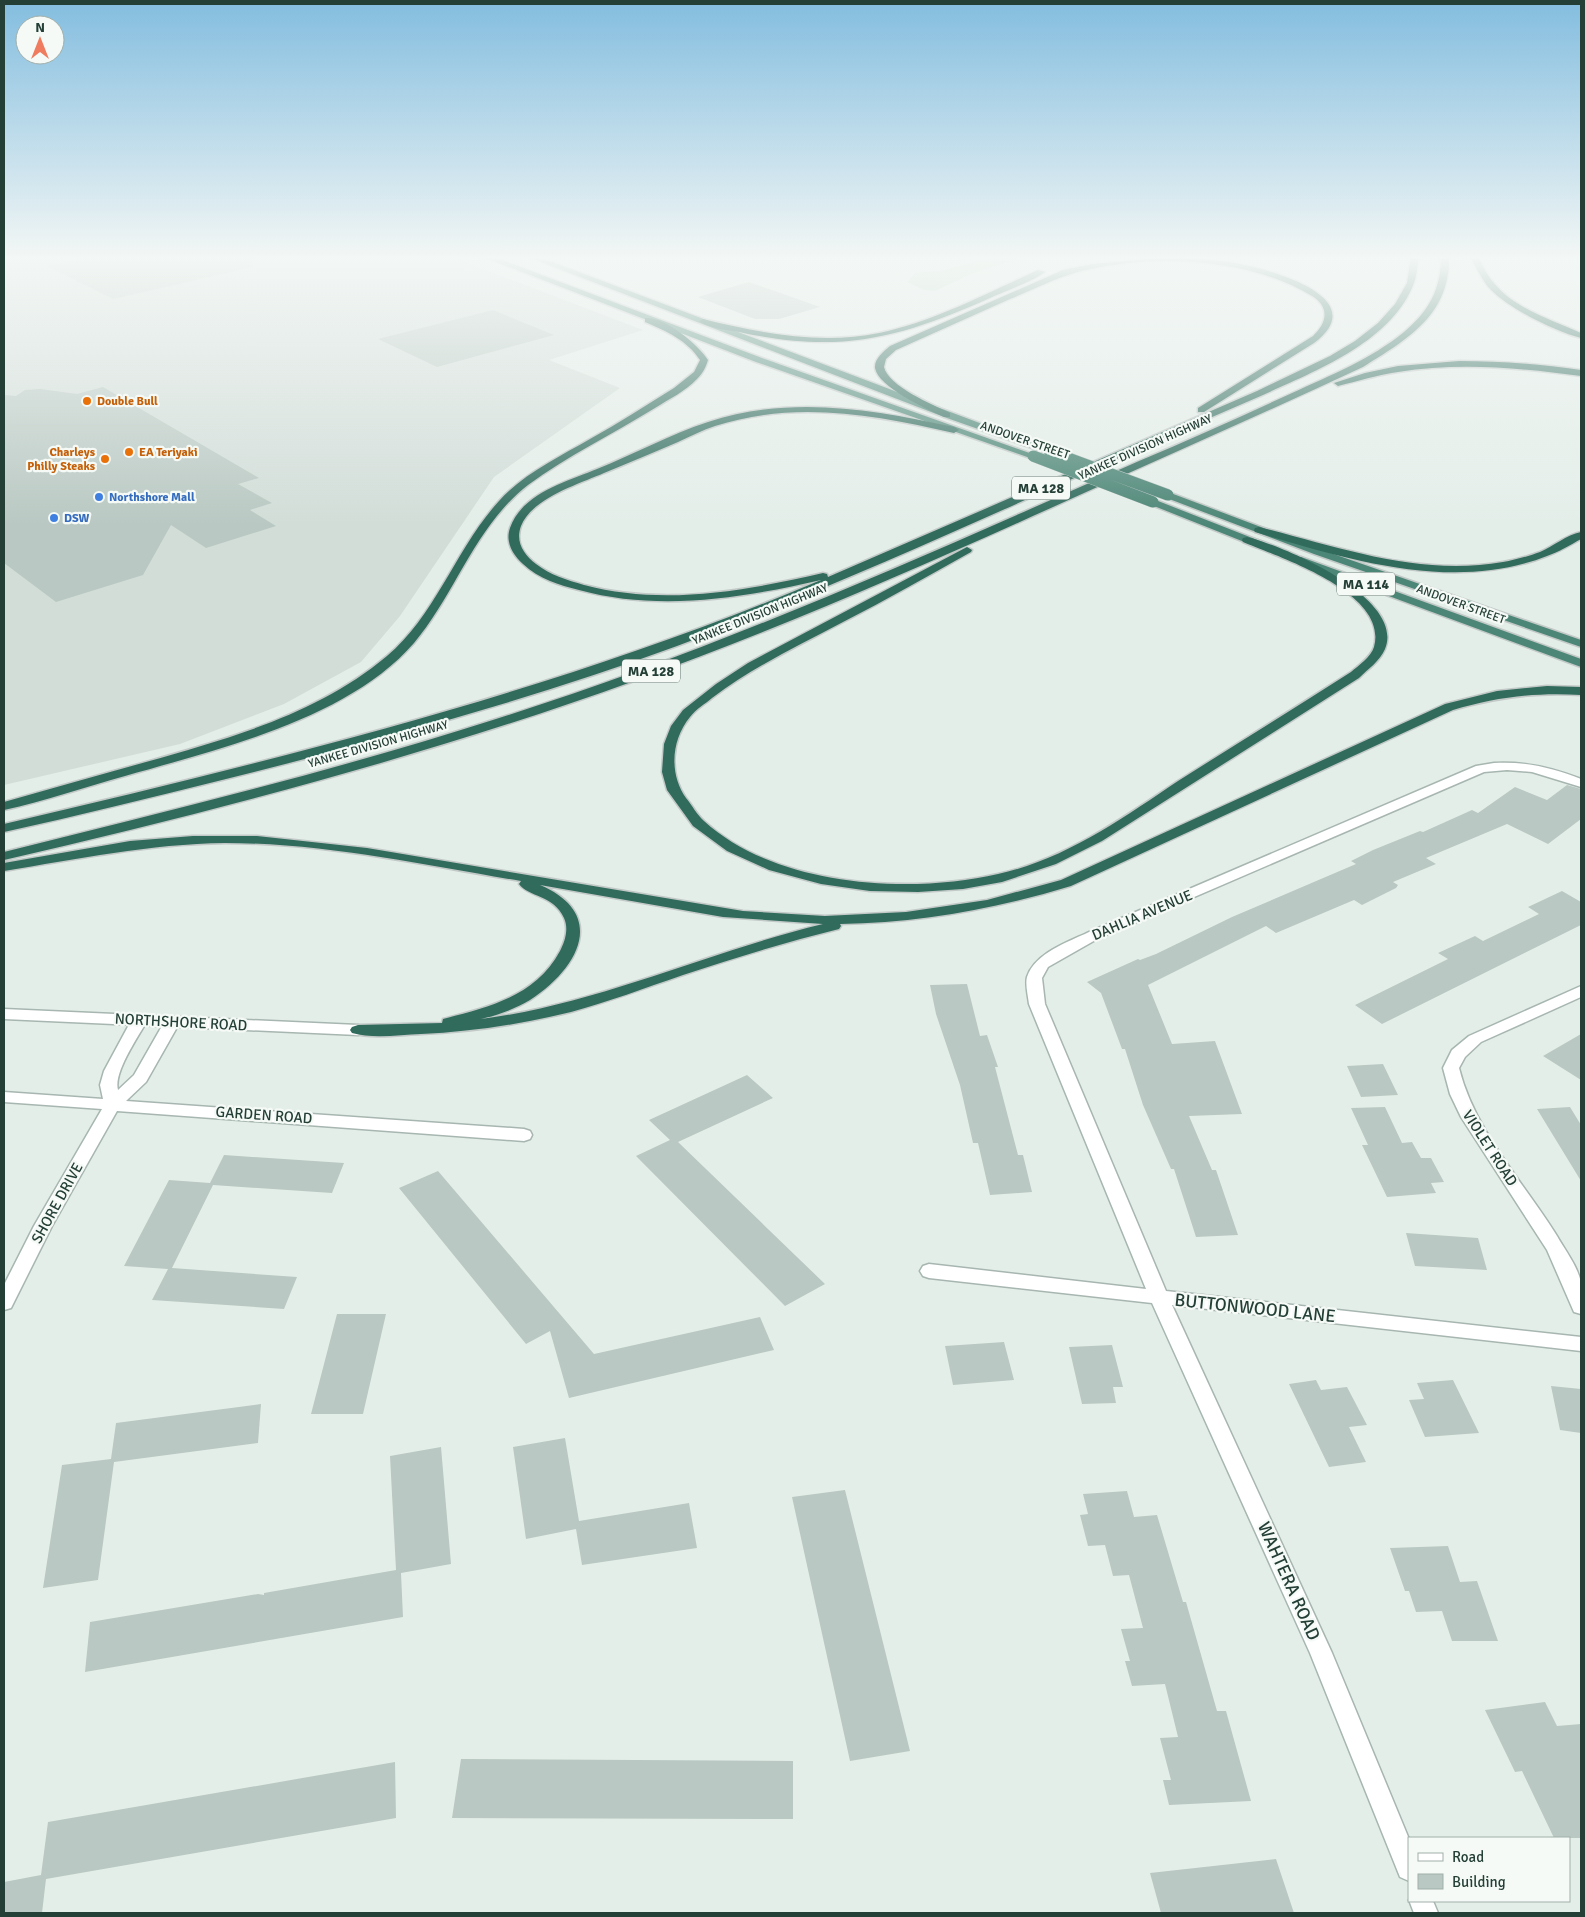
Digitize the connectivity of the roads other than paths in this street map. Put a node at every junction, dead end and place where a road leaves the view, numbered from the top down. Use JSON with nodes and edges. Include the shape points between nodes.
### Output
{"nodes":[{"id":1,"x":695,"y":346,"type":"edge"},
{"id":2,"x":722,"y":346,"type":"edge"},
{"id":3,"x":769,"y":346,"type":"edge"},
{"id":4,"x":896,"y":346,"type":"edge"},
{"id":5,"x":1302,"y":346,"type":"edge"},
{"id":6,"x":1351,"y":346,"type":"edge"},
{"id":7,"x":1391,"y":346,"type":"edge"},
{"id":8,"x":1581,"y":373,"type":"edge"},
{"id":9,"x":1270,"y":406,"type":"junction"},
{"id":10,"x":947,"y":415,"type":"junction"},
{"id":11,"x":954,"y":430,"type":"junction"},
{"id":12,"x":1158,"y":436,"type":"junction"},
{"id":13,"x":1029,"y":514,"type":"junction"},
{"id":14,"x":1259,"y":530,"type":"junction"},
{"id":15,"x":1581,"y":535,"type":"edge"},
{"id":16,"x":923,"y":540,"type":"junction"},
{"id":17,"x":1247,"y":540,"type":"junction"},
{"id":18,"x":1581,"y":644,"type":"edge"},
{"id":19,"x":1581,"y":663,"type":"edge"},
{"id":20,"x":1581,"y":691,"type":"edge"},
{"id":21,"x":1581,"y":783,"type":"edge"},
{"id":22,"x":4,"y":806,"type":"edge"},
{"id":23,"x":4,"y":828,"type":"edge"},
{"id":24,"x":4,"y":856,"type":"edge"},
{"id":25,"x":4,"y":867,"type":"edge"},
{"id":26,"x":491,"y":872,"type":"junction"},
{"id":27,"x":870,"y":919,"type":"junction"},
{"id":28,"x":1581,"y":991,"type":"edge"},
{"id":29,"x":4,"y":1014,"type":"edge"},
{"id":30,"x":139,"y":1021,"type":"junction"},
{"id":31,"x":172,"y":1022,"type":"junction"},
{"id":32,"x":358,"y":1030,"type":"junction"},
{"id":33,"x":4,"y":1097,"type":"edge"},
{"id":34,"x":112,"y":1104,"type":"junction"},
{"id":35,"x":524,"y":1135,"type":"dead end"},
{"id":36,"x":929,"y":1271,"type":"dead end"},
{"id":37,"x":1159,"y":1297,"type":"junction"},
{"id":38,"x":4,"y":1303,"type":"edge"},
{"id":39,"x":1581,"y":1308,"type":"edge"},
{"id":40,"x":1581,"y":1344,"type":"edge"},
{"id":41,"x":1408,"y":1867,"type":"edge"}],
"edges":[{"from":1,"to":22,"type":"highway","via":[[704,360],[693,379],[557,462],[505,501],[481,529],[420,628],[393,657],[356,685],[302,714],[232,740]]},
{"from":2,"to":11,"type":"highway","name":"ANDOVER STREET","number":"MA 114"},
{"from":3,"to":10,"type":"highway","name":"ANDOVER STREET","number":"MA 114"},
{"from":4,"to":10,"type":"highway","via":[[884,355],[880,371],[921,402]]},
{"from":5,"to":12,"type":"highway"},
{"from":6,"to":12,"type":"highway","name":"YANKEE DIVISION HIGHWAY","number":"MA 128","via":[[1300,374]]},
{"from":7,"to":9,"type":"highway","name":"YANKEE DIVISION HIGHWAY","number":"MA 128","via":[[1360,365]]},
{"from":8,"to":9,"type":"highway","via":[[1516,364],[1428,365],[1366,375]]},
{"from":9,"to":13,"type":"highway","name":"YANKEE DIVISION HIGHWAY","number":"MA 128"},
{"from":10,"to":14,"type":"highway","name":"ANDOVER STREET","number":"MA 114","bridge":true},
{"from":11,"to":16,"type":"highway","via":[[883,414],[843,409],[788,409],[735,417],[711,424],[555,491],[527,510],[513,532],[514,541],[526,562],[539,572],[581,588],[610,594],[669,598],[734,594],[792,583],[858,564]]},
{"from":11,"to":17,"type":"highway","name":"ANDOVER STREET","number":"MA 114","bridge":true,"via":[[1033,456]]},
{"from":12,"to":16,"type":"highway","name":"YANKEE DIVISION HIGHWAY","number":"MA 128"},
{"from":13,"to":17,"type":"highway","via":[[870,604],[750,666],[720,685],[682,718],[672,737],[667,759],[668,778],[680,804],[700,827],[728,847],[801,876],[879,888],[956,886],[999,879],[1066,856],[1355,675],[1370,662],[1380,647],[1382,634],[1377,619],[1359,595],[1317,570]]},
{"from":13,"to":24,"type":"highway","name":"YANKEE DIVISION HIGHWAY","number":"MA 128","via":[[820,606],[570,699],[303,780]]},
{"from":14,"to":15,"type":"highway","via":[[1365,559],[1458,569],[1518,563],[1550,552]]},
{"from":14,"to":18,"type":"highway","name":"ANDOVER STREET","number":"MA 114"},
{"from":16,"to":23,"type":"highway","name":"YANKEE DIVISION HIGHWAY","number":"MA 128","via":[[796,595],[668,645],[510,698],[328,750]]},
{"from":17,"to":19,"type":"highway","name":"ANDOVER STREET","number":"MA 114"},
{"from":20,"to":27,"type":"highway","via":[[1512,692],[1449,707],[1129,856],[1026,896],[954,911]]},
{"from":21,"to":37,"type":"street","name":"DAHLIA AVENUE","via":[[1517,766],[1481,769],[1094,935],[1042,964],[1034,978],[1037,1004]]},
{"from":25,"to":26,"type":"highway","via":[[146,843],[255,840],[322,846]]},
{"from":26,"to":27,"type":"highway","via":[[743,915],[822,920]]},
{"from":26,"to":32,"type":"highway","via":[[558,900],[571,916],[575,934],[557,968],[540,986],[516,1002],[486,1012],[430,1025]]},
{"from":27,"to":32,"type":"highway","via":[[798,934],[560,1010],[516,1020],[420,1031]]},
{"from":28,"to":39,"type":"street","name":"VIOLET ROAD","via":[[1476,1039],[1458,1054],[1450,1068],[1474,1126],[1549,1237],[1571,1278]]},
{"from":29,"to":30,"type":"street","name":"NORTHSHORE ROAD"},
{"from":30,"to":31,"type":"street","name":"NORTHSHORE ROAD"},
{"from":30,"to":34,"type":"street","via":[[112,1071],[108,1085]]},
{"from":31,"to":32,"type":"street","name":"NORTHSHORE ROAD"},
{"from":31,"to":34,"type":"street","name":"SHORE DRIVE","via":[[140,1078]]},
{"from":33,"to":34,"type":"street","name":"GARDEN ROAD"},
{"from":34,"to":35,"type":"street","name":"GARDEN ROAD"},
{"from":34,"to":38,"type":"street","name":"SHORE DRIVE"},
{"from":36,"to":37,"type":"street","name":"BUTTONWOOD LANE"},
{"from":37,"to":40,"type":"street","name":"BUTTONWOOD LANE"},
{"from":37,"to":41,"type":"street","name":"WAHTERA ROAD","via":[[1321,1653]]}]}
